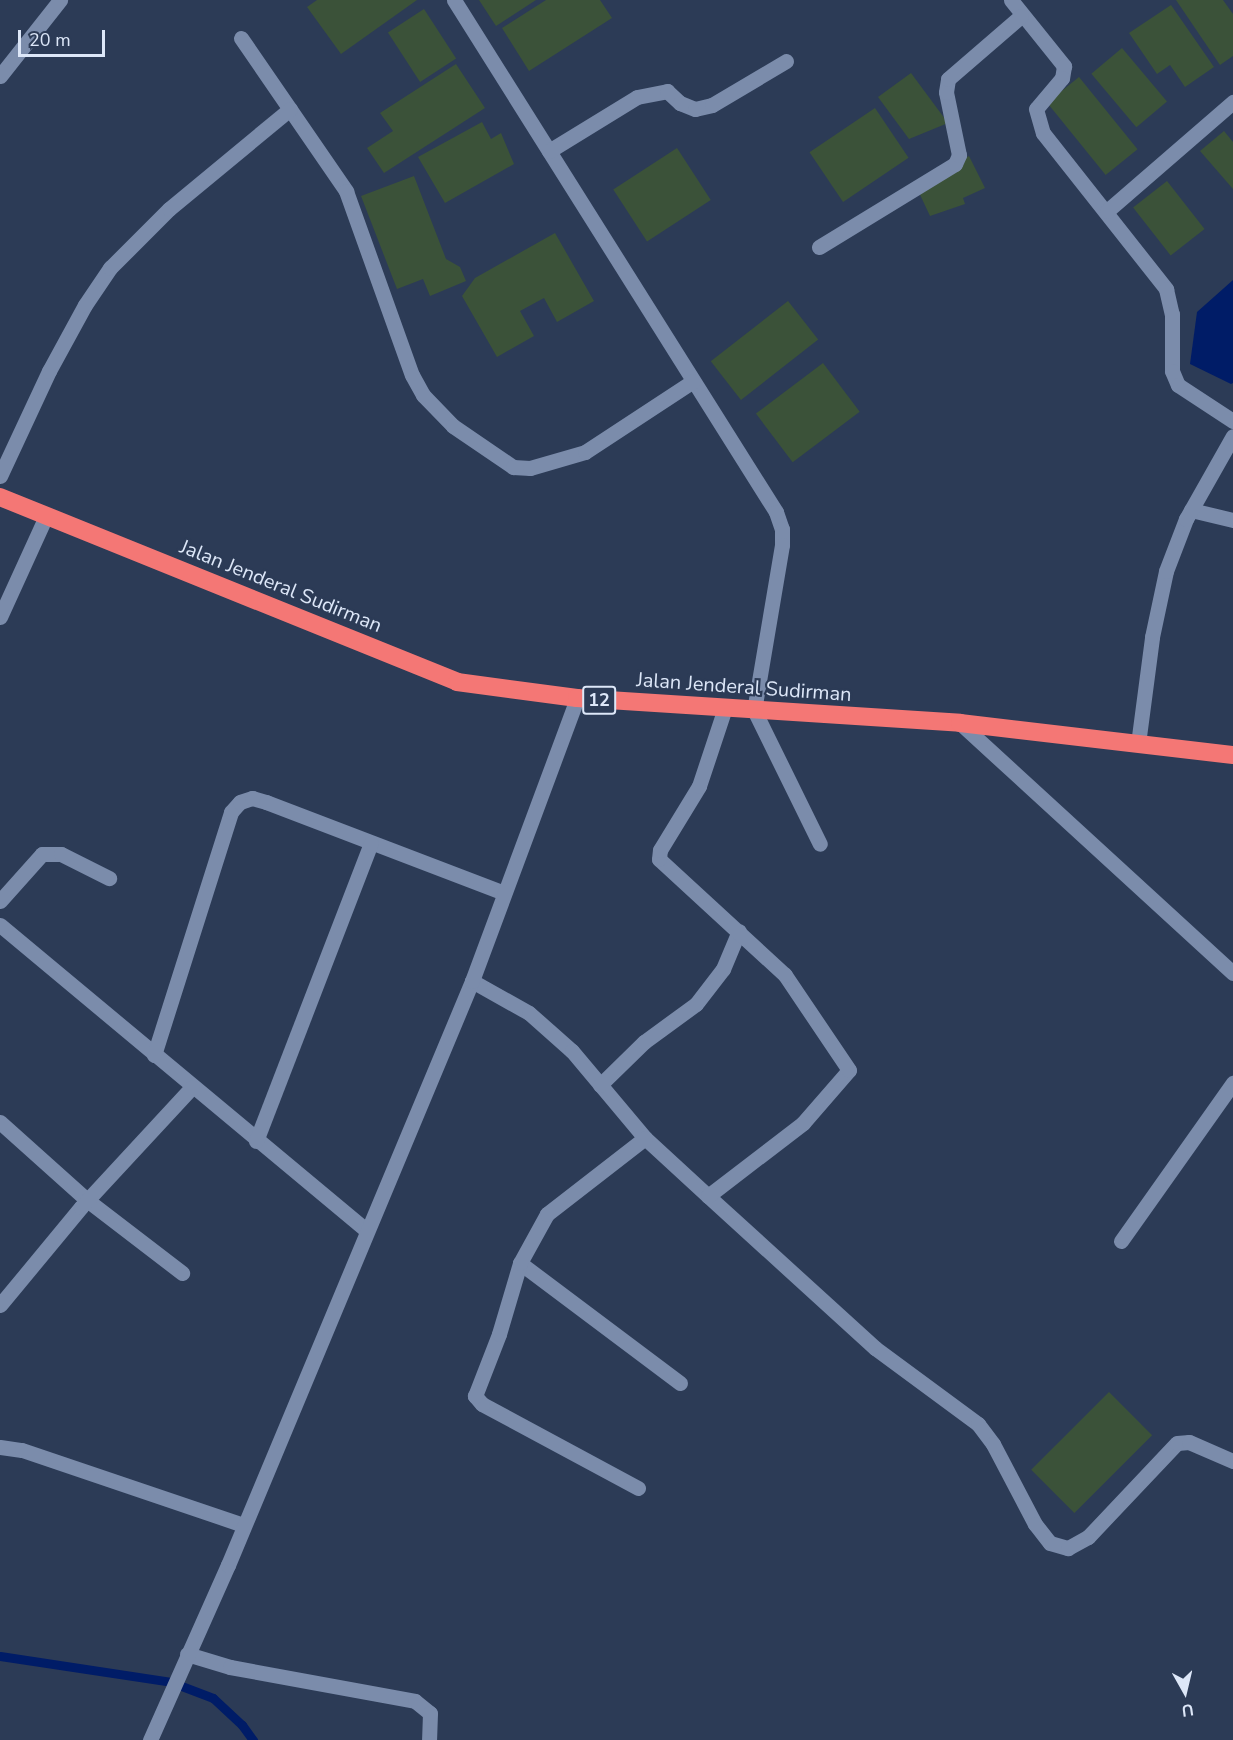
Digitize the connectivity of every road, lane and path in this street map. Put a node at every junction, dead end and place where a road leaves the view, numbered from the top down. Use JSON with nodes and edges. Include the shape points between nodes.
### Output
{"nodes":[{"id":1,"x":60,"y":0,"type":"edge"},
{"id":2,"x":454,"y":0,"type":"edge"},
{"id":3,"x":1011,"y":0,"type":"edge"},
{"id":4,"x":1021,"y":16,"type":"junction"},
{"id":5,"x":241,"y":38,"type":"dead end"},
{"id":6,"x":786,"y":61,"type":"dead end"},
{"id":7,"x":0,"y":76,"type":"edge"},
{"id":8,"x":1233,"y":102,"type":"edge"},
{"id":9,"x":290,"y":109,"type":"junction"},
{"id":10,"x":549,"y":151,"type":"junction"},
{"id":11,"x":1107,"y":211,"type":"junction"},
{"id":12,"x":819,"y":247,"type":"dead end"},
{"id":13,"x":693,"y":381,"type":"junction"},
{"id":14,"x":1233,"y":421,"type":"edge"},
{"id":15,"x":1233,"y":436,"type":"edge"},
{"id":16,"x":0,"y":476,"type":"edge"},
{"id":17,"x":0,"y":497,"type":"edge"},
{"id":18,"x":1191,"y":510,"type":"junction"},
{"id":19,"x":46,"y":516,"type":"junction"},
{"id":20,"x":1233,"y":520,"type":"edge"},
{"id":21,"x":0,"y":617,"type":"edge"},
{"id":22,"x":577,"y":698,"type":"junction"},
{"id":23,"x":725,"y":708,"type":"junction"},
{"id":24,"x":754,"y":710,"type":"junction"},
{"id":25,"x":960,"y":723,"type":"junction"},
{"id":26,"x":1138,"y":744,"type":"junction"},
{"id":27,"x":1233,"y":755,"type":"edge"},
{"id":28,"x":371,"y":843,"type":"junction"},
{"id":29,"x":820,"y":844,"type":"dead end"},
{"id":30,"x":109,"y":878,"type":"dead end"},
{"id":31,"x":504,"y":892,"type":"junction"},
{"id":32,"x":0,"y":901,"type":"edge"},
{"id":33,"x":0,"y":925,"type":"edge"},
{"id":34,"x":739,"y":931,"type":"junction"},
{"id":35,"x":1233,"y":973,"type":"edge"},
{"id":36,"x":472,"y":981,"type":"junction"},
{"id":37,"x":154,"y":1055,"type":"junction"},
{"id":38,"x":1233,"y":1083,"type":"edge"},
{"id":39,"x":600,"y":1085,"type":"junction"},
{"id":40,"x":192,"y":1087,"type":"junction"},
{"id":41,"x":0,"y":1122,"type":"edge"},
{"id":42,"x":645,"y":1138,"type":"junction"},
{"id":43,"x":256,"y":1141,"type":"junction"},
{"id":44,"x":708,"y":1196,"type":"junction"},
{"id":45,"x":87,"y":1200,"type":"junction"},
{"id":46,"x":366,"y":1230,"type":"junction"},
{"id":47,"x":1121,"y":1241,"type":"dead end"},
{"id":48,"x":520,"y":1263,"type":"junction"},
{"id":49,"x":182,"y":1273,"type":"dead end"},
{"id":50,"x":0,"y":1305,"type":"edge"},
{"id":51,"x":680,"y":1383,"type":"dead end"},
{"id":52,"x":0,"y":1447,"type":"edge"},
{"id":53,"x":1233,"y":1461,"type":"edge"},
{"id":54,"x":638,"y":1488,"type":"dead end"},
{"id":55,"x":244,"y":1525,"type":"junction"},
{"id":56,"x":185,"y":1659,"type":"junction"},
{"id":57,"x":152,"y":1734,"type":"edge"},
{"id":58,"x":429,"y":1740,"type":"edge"}],
"edges":[{"from":1,"to":7,"type":"street"},
{"from":2,"to":10,"type":"street"},
{"from":3,"to":4,"type":"street"},
{"from":4,"to":11,"type":"street","via":[[1064,66],[1062,78],[1036,109],[1042,133]]},
{"from":4,"to":12,"type":"street","via":[[948,79],[946,92],[959,155],[955,164]]},
{"from":5,"to":9,"type":"street"},
{"from":6,"to":10,"type":"street","via":[[712,105],[695,109],[667,92],[637,97]]},
{"from":8,"to":11,"type":"street"},
{"from":9,"to":13,"type":"street","via":[[346,190],[412,375],[423,395],[453,426],[513,468],[568,460],[585,452]]},
{"from":9,"to":16,"type":"street","via":[[169,209],[110,268],[49,370]]},
{"from":10,"to":13,"type":"street"},
{"from":11,"to":14,"type":"street","via":[[1166,290],[1172,314],[1174,378]]},
{"from":13,"to":24,"type":"street","via":[[776,512],[782,529]]},
{"from":15,"to":18,"type":"street"},
{"from":17,"to":19,"type":"highway","name":"Jalan Jenderal Sudirman","number":"12"},
{"from":18,"to":20,"type":"street"},
{"from":18,"to":26,"type":"street","via":[[1166,571],[1152,637]]},
{"from":19,"to":21,"type":"street"},
{"from":19,"to":22,"type":"highway","name":"Jalan Jenderal Sudirman","number":"12","via":[[457,682]]},
{"from":22,"to":23,"type":"highway","name":"Jalan Jenderal Sudirman","number":"12"},
{"from":22,"to":31,"type":"street"},
{"from":23,"to":24,"type":"highway","name":"Jalan Jenderal Sudirman","number":"12"},
{"from":23,"to":34,"type":"street","via":[[699,786],[659,855]]},
{"from":24,"to":25,"type":"highway","name":"Jalan Jenderal Sudirman","number":"12"},
{"from":24,"to":29,"type":"street"},
{"from":25,"to":26,"type":"highway","name":"Jalan Jenderal Sudirman","number":"12"},
{"from":25,"to":35,"type":"street"},
{"from":26,"to":27,"type":"highway","name":"Jalan Jenderal Sudirman","number":"12"},
{"from":28,"to":31,"type":"street"},
{"from":28,"to":37,"type":"street","via":[[266,801],[252,798],[240,802],[231,812]]},
{"from":28,"to":43,"type":"street"},
{"from":30,"to":32,"type":"street","via":[[61,854],[42,854]]},
{"from":31,"to":36,"type":"street"},
{"from":33,"to":37,"type":"street"},
{"from":34,"to":39,"type":"street","via":[[723,969],[696,1004],[644,1042]]},
{"from":34,"to":44,"type":"street","via":[[785,975],[849,1070],[803,1123]]},
{"from":36,"to":39,"type":"street","via":[[528,1013],[572,1052]]},
{"from":36,"to":46,"type":"street"},
{"from":37,"to":40,"type":"street"},
{"from":38,"to":47,"type":"street"},
{"from":39,"to":42,"type":"street"},
{"from":40,"to":43,"type":"street"},
{"from":40,"to":45,"type":"street"},
{"from":41,"to":45,"type":"street"},
{"from":42,"to":44,"type":"street"},
{"from":42,"to":48,"type":"street","via":[[547,1214]]},
{"from":43,"to":46,"type":"street"},
{"from":44,"to":53,"type":"street","via":[[875,1348],[978,1424],[993,1444],[1035,1524],[1057,1547],[1074,1547],[1088,1537],[1177,1443],[1196,1444]]},
{"from":45,"to":49,"type":"street"},
{"from":45,"to":50,"type":"street"},
{"from":46,"to":55,"type":"street"},
{"from":48,"to":51,"type":"street"},
{"from":48,"to":54,"type":"street","via":[[475,1396],[482,1404]]},
{"from":52,"to":55,"type":"street","via":[[22,1450]]},
{"from":55,"to":56,"type":"street"},
{"from":56,"to":57,"type":"street"},
{"from":56,"to":58,"type":"street","via":[[415,1701],[430,1713]]}]}
